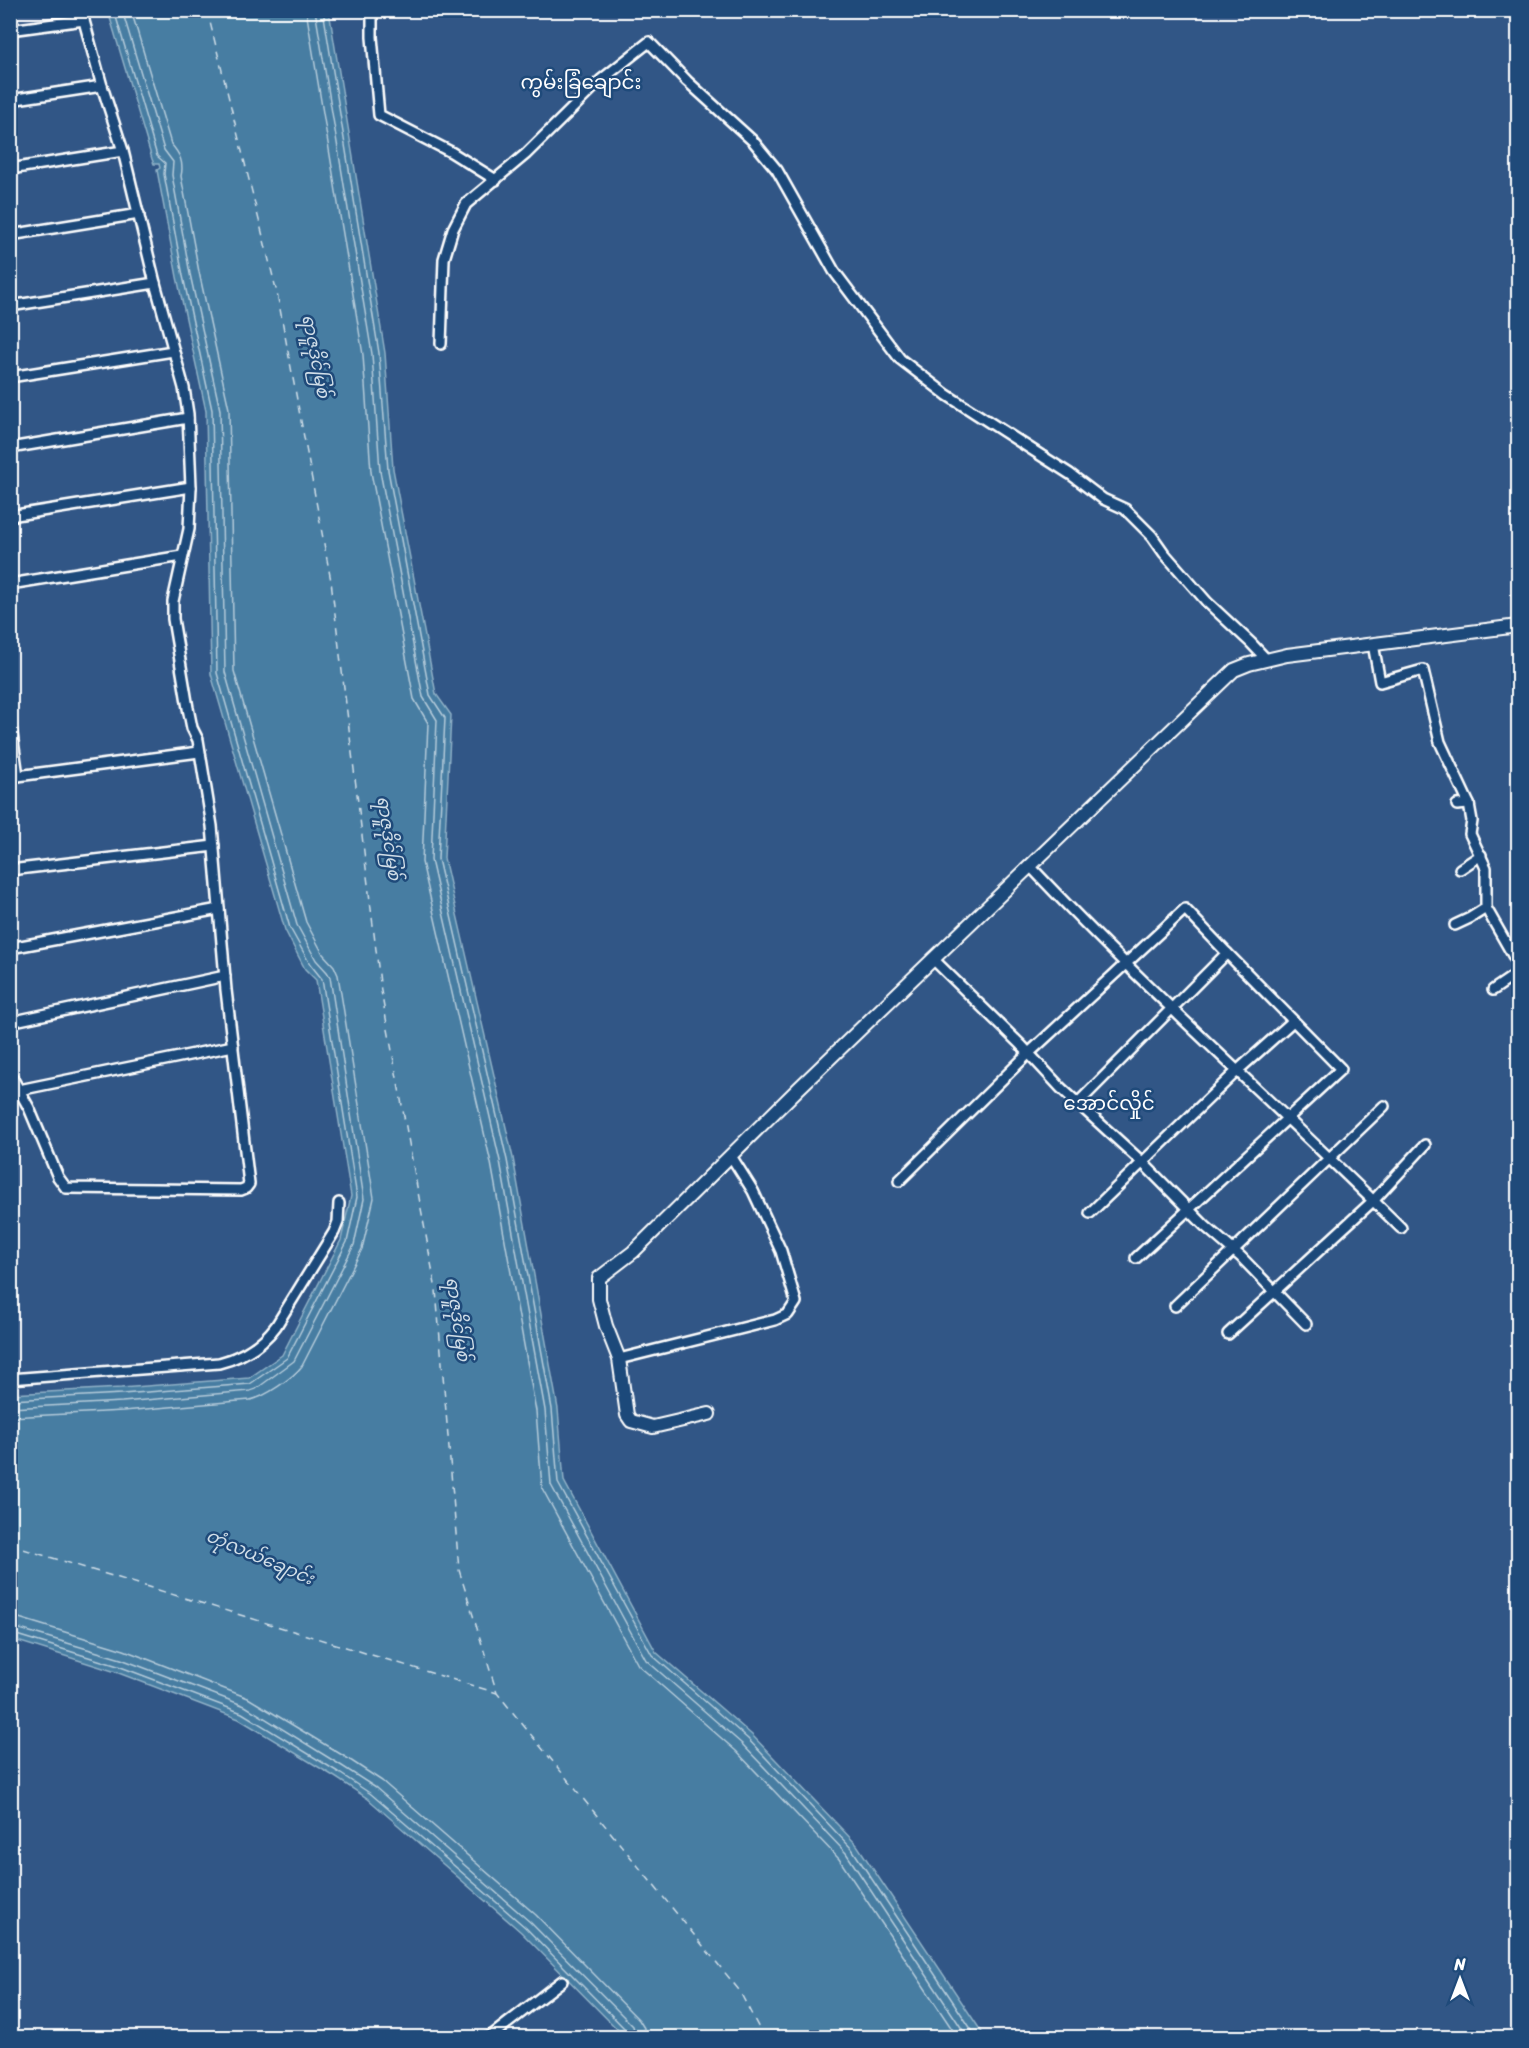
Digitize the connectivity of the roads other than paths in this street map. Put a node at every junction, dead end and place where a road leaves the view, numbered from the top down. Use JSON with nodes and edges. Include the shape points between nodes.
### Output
{"nodes":[{"id":1,"x":372,"y":10,"type":"edge"},
{"id":2,"x":83,"y":15,"type":"edge"},
{"id":3,"x":10,"y":30,"type":"edge"},
{"id":4,"x":102,"y":86,"type":"junction"},
{"id":5,"x":10,"y":100,"type":"edge"},
{"id":6,"x":123,"y":151,"type":"junction"},
{"id":7,"x":10,"y":169,"type":"edge"},
{"id":8,"x":496,"y":180,"type":"junction"},
{"id":9,"x":139,"y":214,"type":"junction"},
{"id":10,"x":10,"y":236,"type":"edge"},
{"id":11,"x":155,"y":283,"type":"junction"},
{"id":12,"x":10,"y":306,"type":"edge"},
{"id":13,"x":441,"y":344,"type":"dead end"},
{"id":14,"x":173,"y":351,"type":"junction"},
{"id":15,"x":10,"y":376,"type":"edge"},
{"id":16,"x":188,"y":418,"type":"junction"},
{"id":17,"x":10,"y":448,"type":"edge"},
{"id":18,"x":191,"y":487,"type":"junction"},
{"id":19,"x":10,"y":516,"type":"edge"},
{"id":20,"x":182,"y":556,"type":"junction"},
{"id":21,"x":10,"y":584,"type":"edge"},
{"id":22,"x":1518,"y":626,"type":"edge"},
{"id":23,"x":1373,"y":644,"type":"junction"},
{"id":24,"x":1266,"y":659,"type":"junction"},
{"id":25,"x":10,"y":720,"type":"edge"},
{"id":26,"x":199,"y":752,"type":"junction"},
{"id":27,"x":14,"y":777,"type":"edge"},
{"id":28,"x":1469,"y":804,"type":"junction"},
{"id":29,"x":1457,"y":805,"type":"dead end"},
{"id":30,"x":214,"y":846,"type":"junction"},
{"id":31,"x":1481,"y":855,"type":"junction"},
{"id":32,"x":1030,"y":866,"type":"junction"},
{"id":33,"x":1460,"y":869,"type":"dead end"},
{"id":34,"x":10,"y":870,"type":"edge"},
{"id":35,"x":1486,"y":908,"type":"junction"},
{"id":36,"x":219,"y":909,"type":"junction"},
{"id":37,"x":1455,"y":925,"type":"dead end"},
{"id":38,"x":10,"y":948,"type":"edge"},
{"id":39,"x":1227,"y":954,"type":"junction"},
{"id":40,"x":933,"y":959,"type":"junction"},
{"id":41,"x":1518,"y":964,"type":"edge"},
{"id":42,"x":1126,"y":965,"type":"junction"},
{"id":43,"x":1518,"y":973,"type":"edge"},
{"id":44,"x":225,"y":976,"type":"junction"},
{"id":45,"x":1493,"y":990,"type":"dead end"},
{"id":46,"x":1171,"y":1008,"type":"junction"},
{"id":47,"x":1293,"y":1021,"type":"junction"},
{"id":48,"x":10,"y":1022,"type":"edge"},
{"id":49,"x":233,"y":1046,"type":"junction"},
{"id":50,"x":1029,"y":1053,"type":"junction"},
{"id":51,"x":1237,"y":1071,"type":"junction"},
{"id":52,"x":10,"y":1074,"type":"edge"},
{"id":53,"x":18,"y":1090,"type":"junction"},
{"id":54,"x":1078,"y":1103,"type":"junction"},
{"id":55,"x":1384,"y":1106,"type":"dead end"},
{"id":56,"x":1287,"y":1119,"type":"junction"},
{"id":57,"x":1425,"y":1145,"type":"dead end"},
{"id":58,"x":730,"y":1156,"type":"junction"},
{"id":59,"x":1329,"y":1158,"type":"junction"},
{"id":60,"x":1142,"y":1162,"type":"junction"},
{"id":61,"x":899,"y":1181,"type":"dead end"},
{"id":62,"x":1374,"y":1200,"type":"junction"},
{"id":63,"x":339,"y":1203,"type":"dead end"},
{"id":64,"x":1189,"y":1210,"type":"junction"},
{"id":65,"x":1090,"y":1213,"type":"dead end"},
{"id":66,"x":1401,"y":1228,"type":"dead end"},
{"id":67,"x":1233,"y":1250,"type":"junction"},
{"id":68,"x":1136,"y":1258,"type":"dead end"},
{"id":69,"x":1276,"y":1292,"type":"junction"},
{"id":70,"x":1175,"y":1306,"type":"dead end"},
{"id":71,"x":1306,"y":1324,"type":"dead end"},
{"id":72,"x":1228,"y":1334,"type":"dead end"},
{"id":73,"x":619,"y":1359,"type":"junction"},
{"id":74,"x":10,"y":1379,"type":"edge"},
{"id":75,"x":709,"y":1414,"type":"dead end"},
{"id":76,"x":562,"y":1981,"type":"dead end"},
{"id":77,"x":487,"y":2037,"type":"edge"}],
"edges":[{"from":1,"to":8,"type":"street","via":[[379,115]]},
{"from":2,"to":3,"type":"street"},
{"from":2,"to":4,"type":"street"},
{"from":4,"to":5,"type":"street"},
{"from":4,"to":6,"type":"street"},
{"from":6,"to":7,"type":"street"},
{"from":6,"to":9,"type":"street"},
{"from":8,"to":13,"type":"street","via":[[466,204],[453,229],[444,259]]},
{"from":8,"to":24,"type":"street","via":[[601,80],[649,42],[753,141],[777,170],[834,271],[900,360],[1103,499],[1125,509],[1207,602]]},
{"from":9,"to":10,"type":"street"},
{"from":9,"to":11,"type":"street"},
{"from":11,"to":12,"type":"street"},
{"from":11,"to":14,"type":"street"},
{"from":14,"to":15,"type":"street"},
{"from":14,"to":16,"type":"street"},
{"from":16,"to":17,"type":"street"},
{"from":16,"to":18,"type":"street"},
{"from":18,"to":19,"type":"street"},
{"from":18,"to":20,"type":"street","via":[[189,529]]},
{"from":20,"to":21,"type":"street"},
{"from":20,"to":26,"type":"street","via":[[173,619]]},
{"from":22,"to":23,"type":"street"},
{"from":23,"to":24,"type":"street"},
{"from":23,"to":28,"type":"street","via":[[1380,681],[1423,670],[1440,742]]},
{"from":24,"to":32,"type":"street","via":[[1234,670]]},
{"from":25,"to":27,"type":"street"},
{"from":26,"to":27,"type":"street"},
{"from":26,"to":30,"type":"street"},
{"from":28,"to":29,"type":"street"},
{"from":28,"to":31,"type":"street","via":[[1470,834]]},
{"from":30,"to":34,"type":"street"},
{"from":30,"to":36,"type":"street"},
{"from":31,"to":33,"type":"street"},
{"from":31,"to":35,"type":"street","via":[[1486,868]]},
{"from":32,"to":40,"type":"street"},
{"from":32,"to":42,"type":"street"},
{"from":35,"to":37,"type":"street"},
{"from":35,"to":41,"type":"street"},
{"from":36,"to":38,"type":"street"},
{"from":36,"to":44,"type":"street"},
{"from":39,"to":42,"type":"street","via":[[1185,909]]},
{"from":39,"to":46,"type":"street"},
{"from":39,"to":47,"type":"street"},
{"from":40,"to":50,"type":"street"},
{"from":40,"to":58,"type":"street"},
{"from":42,"to":46,"type":"street"},
{"from":42,"to":50,"type":"street"},
{"from":43,"to":45,"type":"street"},
{"from":44,"to":48,"type":"street"},
{"from":44,"to":49,"type":"street"},
{"from":46,"to":51,"type":"street"},
{"from":46,"to":54,"type":"street"},
{"from":47,"to":51,"type":"street"},
{"from":47,"to":56,"type":"street","via":[[1341,1069]]},
{"from":49,"to":53,"type":"street"},
{"from":49,"to":53,"type":"street","via":[[249,1179],[241,1190],[66,1188]]},
{"from":50,"to":54,"type":"street"},
{"from":50,"to":61,"type":"street"},
{"from":51,"to":56,"type":"street"},
{"from":51,"to":60,"type":"street"},
{"from":52,"to":53,"type":"street"},
{"from":54,"to":60,"type":"street"},
{"from":55,"to":59,"type":"street"},
{"from":56,"to":59,"type":"street"},
{"from":56,"to":64,"type":"street"},
{"from":57,"to":62,"type":"street"},
{"from":58,"to":73,"type":"street","via":[[633,1252],[599,1278],[599,1299]]},
{"from":58,"to":73,"type":"street","via":[[753,1191],[781,1251],[796,1302],[788,1314],[775,1320]]},
{"from":59,"to":62,"type":"street"},
{"from":59,"to":67,"type":"street"},
{"from":60,"to":64,"type":"street"},
{"from":60,"to":65,"type":"street"},
{"from":62,"to":66,"type":"street"},
{"from":62,"to":69,"type":"street"},
{"from":63,"to":74,"type":"street","via":[[334,1232],[276,1326],[257,1346],[219,1363]]},
{"from":64,"to":67,"type":"street"},
{"from":64,"to":68,"type":"street"},
{"from":67,"to":69,"type":"street"},
{"from":67,"to":70,"type":"street"},
{"from":69,"to":71,"type":"street"},
{"from":69,"to":72,"type":"street"},
{"from":73,"to":75,"type":"street","via":[[631,1421],[652,1427]]},
{"from":76,"to":77,"type":"street"}]}
